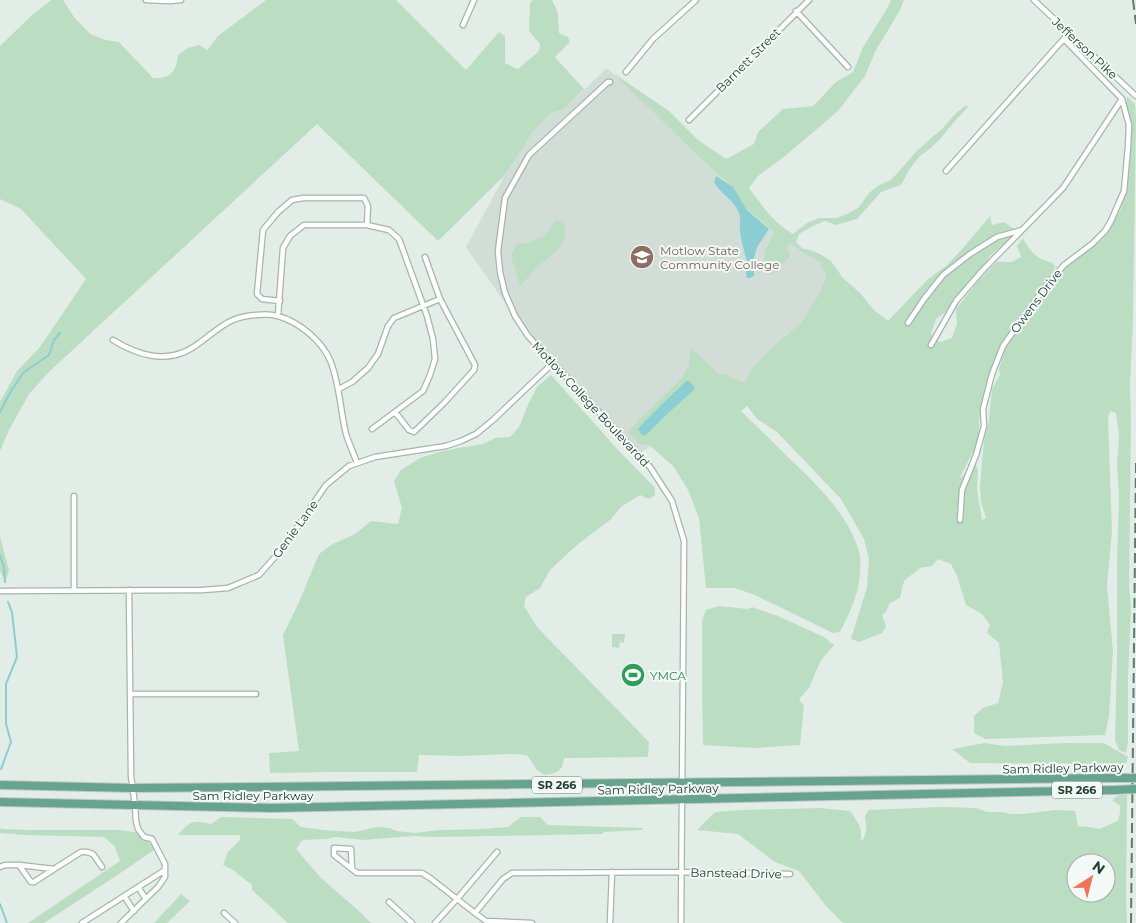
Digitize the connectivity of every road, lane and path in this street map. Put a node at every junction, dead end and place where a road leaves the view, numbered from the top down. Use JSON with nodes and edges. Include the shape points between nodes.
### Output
{"nodes":[{"id":1,"x":146,"y":0,"type":"edge"},
{"id":2,"x":169,"y":0,"type":"edge"},
{"id":3,"x":181,"y":0,"type":"edge"},
{"id":4,"x":474,"y":0,"type":"edge"},
{"id":5,"x":696,"y":0,"type":"edge"},
{"id":6,"x":809,"y":0,"type":"edge"},
{"id":7,"x":1034,"y":0,"type":"edge"},
{"id":8,"x":796,"y":11,"type":"junction"},
{"id":9,"x":463,"y":25,"type":"dead end"},
{"id":10,"x":1069,"y":33,"type":"junction"},
{"id":11,"x":1064,"y":39,"type":"junction"},
{"id":12,"x":848,"y":67,"type":"dead end"},
{"id":13,"x":626,"y":72,"type":"dead end"},
{"id":14,"x":610,"y":82,"type":"dead end"},
{"id":15,"x":1136,"y":96,"type":"edge"},
{"id":16,"x":1122,"y":99,"type":"junction"},
{"id":17,"x":689,"y":120,"type":"dead end"},
{"id":18,"x":946,"y":171,"type":"dead end"},
{"id":19,"x":367,"y":225,"type":"junction"},
{"id":20,"x":1023,"y":230,"type":"junction"},
{"id":21,"x":425,"y":257,"type":"dead end"},
{"id":22,"x":440,"y":299,"type":"junction"},
{"id":23,"x":280,"y":301,"type":"junction"},
{"id":24,"x":424,"y":306,"type":"junction"},
{"id":25,"x":278,"y":316,"type":"junction"},
{"id":26,"x":908,"y":323,"type":"dead end"},
{"id":27,"x":113,"y":340,"type":"dead end"},
{"id":28,"x":931,"y":345,"type":"dead end"},
{"id":29,"x":553,"y":363,"type":"junction"},
{"id":30,"x":339,"y":389,"type":"junction"},
{"id":31,"x":395,"y":412,"type":"junction"},
{"id":32,"x":372,"y":429,"type":"dead end"},
{"id":33,"x":357,"y":463,"type":"junction"},
{"id":34,"x":74,"y":496,"type":"dead end"},
{"id":35,"x":960,"y":520,"type":"dead end"},
{"id":36,"x":129,"y":590,"type":"junction"},
{"id":37,"x":0,"y":591,"type":"edge"},
{"id":38,"x":74,"y":591,"type":"junction"},
{"id":39,"x":130,"y":694,"type":"junction"},
{"id":40,"x":256,"y":694,"type":"dead end"},
{"id":41,"x":1136,"y":778,"type":"edge"},
{"id":42,"x":683,"y":784,"type":"junction"},
{"id":43,"x":0,"y":785,"type":"edge"},
{"id":44,"x":132,"y":788,"type":"junction"},
{"id":45,"x":1136,"y":789,"type":"edge"},
{"id":46,"x":683,"y":800,"type":"junction"},
{"id":47,"x":0,"y":802,"type":"edge"},
{"id":48,"x":135,"y":805,"type":"junction"},
{"id":49,"x":497,"y":852,"type":"dead end"},
{"id":50,"x":19,"y":865,"type":"junction"},
{"id":51,"x":102,"y":867,"type":"dead end"},
{"id":52,"x":0,"y":868,"type":"edge"},
{"id":53,"x":54,"y":869,"type":"junction"},
{"id":54,"x":352,"y":869,"type":"junction"},
{"id":55,"x":165,"y":870,"type":"junction"},
{"id":56,"x":612,"y":872,"type":"junction"},
{"id":57,"x":682,"y":872,"type":"junction"},
{"id":58,"x":790,"y":874,"type":"dead end"},
{"id":59,"x":138,"y":887,"type":"junction"},
{"id":60,"x":124,"y":896,"type":"junction"},
{"id":61,"x":146,"y":899,"type":"junction"},
{"id":62,"x":457,"y":899,"type":"junction"},
{"id":63,"x":389,"y":902,"type":"dead end"},
{"id":64,"x":134,"y":911,"type":"junction"},
{"id":65,"x":224,"y":913,"type":"dead end"},
{"id":66,"x":475,"y":913,"type":"junction"},
{"id":67,"x":82,"y":923,"type":"edge"},
{"id":68,"x":121,"y":923,"type":"edge"},
{"id":69,"x":235,"y":923,"type":"edge"},
{"id":70,"x":412,"y":923,"type":"edge"},
{"id":71,"x":435,"y":923,"type":"edge"},
{"id":72,"x":532,"y":923,"type":"edge"},
{"id":73,"x":610,"y":923,"type":"edge"},
{"id":74,"x":682,"y":923,"type":"edge"}],
"edges":[{"from":1,"to":2,"type":"street"},
{"from":2,"to":3,"type":"street"},
{"from":4,"to":9,"type":"street"},
{"from":5,"to":13,"type":"street","via":[[653,39]]},
{"from":6,"to":8,"type":"street","name":"Barnett Street"},
{"from":7,"to":10,"type":"street","name":"Jefferson Pike"},
{"from":8,"to":12,"type":"street"},
{"from":8,"to":17,"type":"street","name":"Barnett Street"},
{"from":10,"to":11,"type":"street"},
{"from":10,"to":15,"type":"street","name":"Jefferson Pike"},
{"from":11,"to":16,"type":"street","name":"Owens Drive"},
{"from":11,"to":18,"type":"street"},
{"from":14,"to":29,"type":"street","name":"Motlow College Boulevardd","via":[[529,154],[504,198],[498,251],[505,293],[528,336]]},
{"from":16,"to":20,"type":"street","via":[[1064,188]]},
{"from":16,"to":35,"type":"street","name":"Owens Drive","via":[[1129,126],[1124,191],[1105,231],[1064,265],[1003,346],[983,409],[984,426],[976,455],[962,490]]},
{"from":19,"to":23,"type":"street","via":[[304,226],[290,236],[284,248]]},
{"from":19,"to":23,"type":"street","via":[[368,206],[364,198],[303,198],[292,200],[278,212],[263,230],[257,294],[262,299]]},
{"from":19,"to":24,"type":"street","via":[[388,230],[399,239]]},
{"from":20,"to":26,"type":"street","via":[[997,237],[943,275]]},
{"from":20,"to":28,"type":"street","via":[[956,302]]},
{"from":21,"to":22,"type":"street"},
{"from":22,"to":24,"type":"street"},
{"from":22,"to":31,"type":"street","via":[[474,370],[414,432]]},
{"from":23,"to":25,"type":"street"},
{"from":24,"to":30,"type":"street","via":[[394,318],[368,368]]},
{"from":24,"to":31,"type":"street","via":[[435,359],[423,391]]},
{"from":25,"to":27,"type":"street","via":[[256,315],[234,320],[174,356],[151,356]]},
{"from":25,"to":30,"type":"street","via":[[319,343],[329,359]]},
{"from":29,"to":33,"type":"street","name":"Genie Lane","via":[[476,434],[446,446],[375,457]]},
{"from":29,"to":42,"type":"street","name":"Motlow College Boulevardd","via":[[650,467],[672,501],[684,541]]},
{"from":30,"to":33,"type":"street","via":[[346,435]]},
{"from":31,"to":32,"type":"street"},
{"from":33,"to":36,"type":"street","name":"Genie Lane","via":[[326,485],[283,548],[259,575],[228,588]]},
{"from":34,"to":38,"type":"street"},
{"from":36,"to":38,"type":"street","name":"Genie Lane"},
{"from":36,"to":39,"type":"street"},
{"from":37,"to":38,"type":"street","name":"Genie Lane"},
{"from":39,"to":40,"type":"street"},
{"from":39,"to":44,"type":"street"},
{"from":41,"to":42,"type":"main road","name":"Sam Ridley Parkway","number":"SR 266","bridge":true},
{"from":42,"to":44,"type":"main road","name":"Sam Ridley Parkway","number":"SR 266"},
{"from":42,"to":46,"type":"street","name":"Motlow College Boulevardd"},
{"from":43,"to":44,"type":"main road","name":"Sam Ridley Parkway","number":"SR 266"},
{"from":44,"to":48,"type":"street"},
{"from":45,"to":46,"type":"main road","name":"Sam Ridley Parkway","number":"SR 266","bridge":true},
{"from":46,"to":48,"type":"main road","name":"Sam Ridley Parkway","number":"SR 266","via":[[271,808]]},
{"from":46,"to":57,"type":"street","name":"Motlow College Boulevardd"},
{"from":47,"to":48,"type":"main road","name":"Sam Ridley Parkway","number":"SR 266"},
{"from":48,"to":55,"type":"street","via":[[138,829],[144,836],[152,838]]},
{"from":49,"to":62,"type":"street"},
{"from":50,"to":52,"type":"street"},
{"from":50,"to":53,"type":"street"},
{"from":50,"to":53,"type":"street","via":[[31,882]]},
{"from":51,"to":53,"type":"street","via":[[93,854],[81,852]]},
{"from":54,"to":54,"type":"street","via":[[334,856],[334,848],[350,849]]},
{"from":54,"to":62,"type":"street","via":[[357,873],[422,873]]},
{"from":55,"to":59,"type":"street"},
{"from":55,"to":61,"type":"street","via":[[158,887]]},
{"from":56,"to":57,"type":"street","name":"Banstead Drive"},
{"from":56,"to":66,"type":"street","name":"Banstead Drive","via":[[512,872]]},
{"from":56,"to":73,"type":"street"},
{"from":57,"to":58,"type":"street","name":"Banstead Drive"},
{"from":57,"to":74,"type":"street","name":"Motlow College Boulevardd"},
{"from":59,"to":60,"type":"street"},
{"from":59,"to":61,"type":"street"},
{"from":60,"to":64,"type":"street"},
{"from":60,"to":67,"type":"street"},
{"from":61,"to":64,"type":"street"},
{"from":62,"to":66,"type":"street"},
{"from":62,"to":71,"type":"street"},
{"from":63,"to":70,"type":"street"},
{"from":64,"to":68,"type":"street"},
{"from":65,"to":69,"type":"street"},
{"from":66,"to":72,"type":"street","via":[[486,921]]}]}
